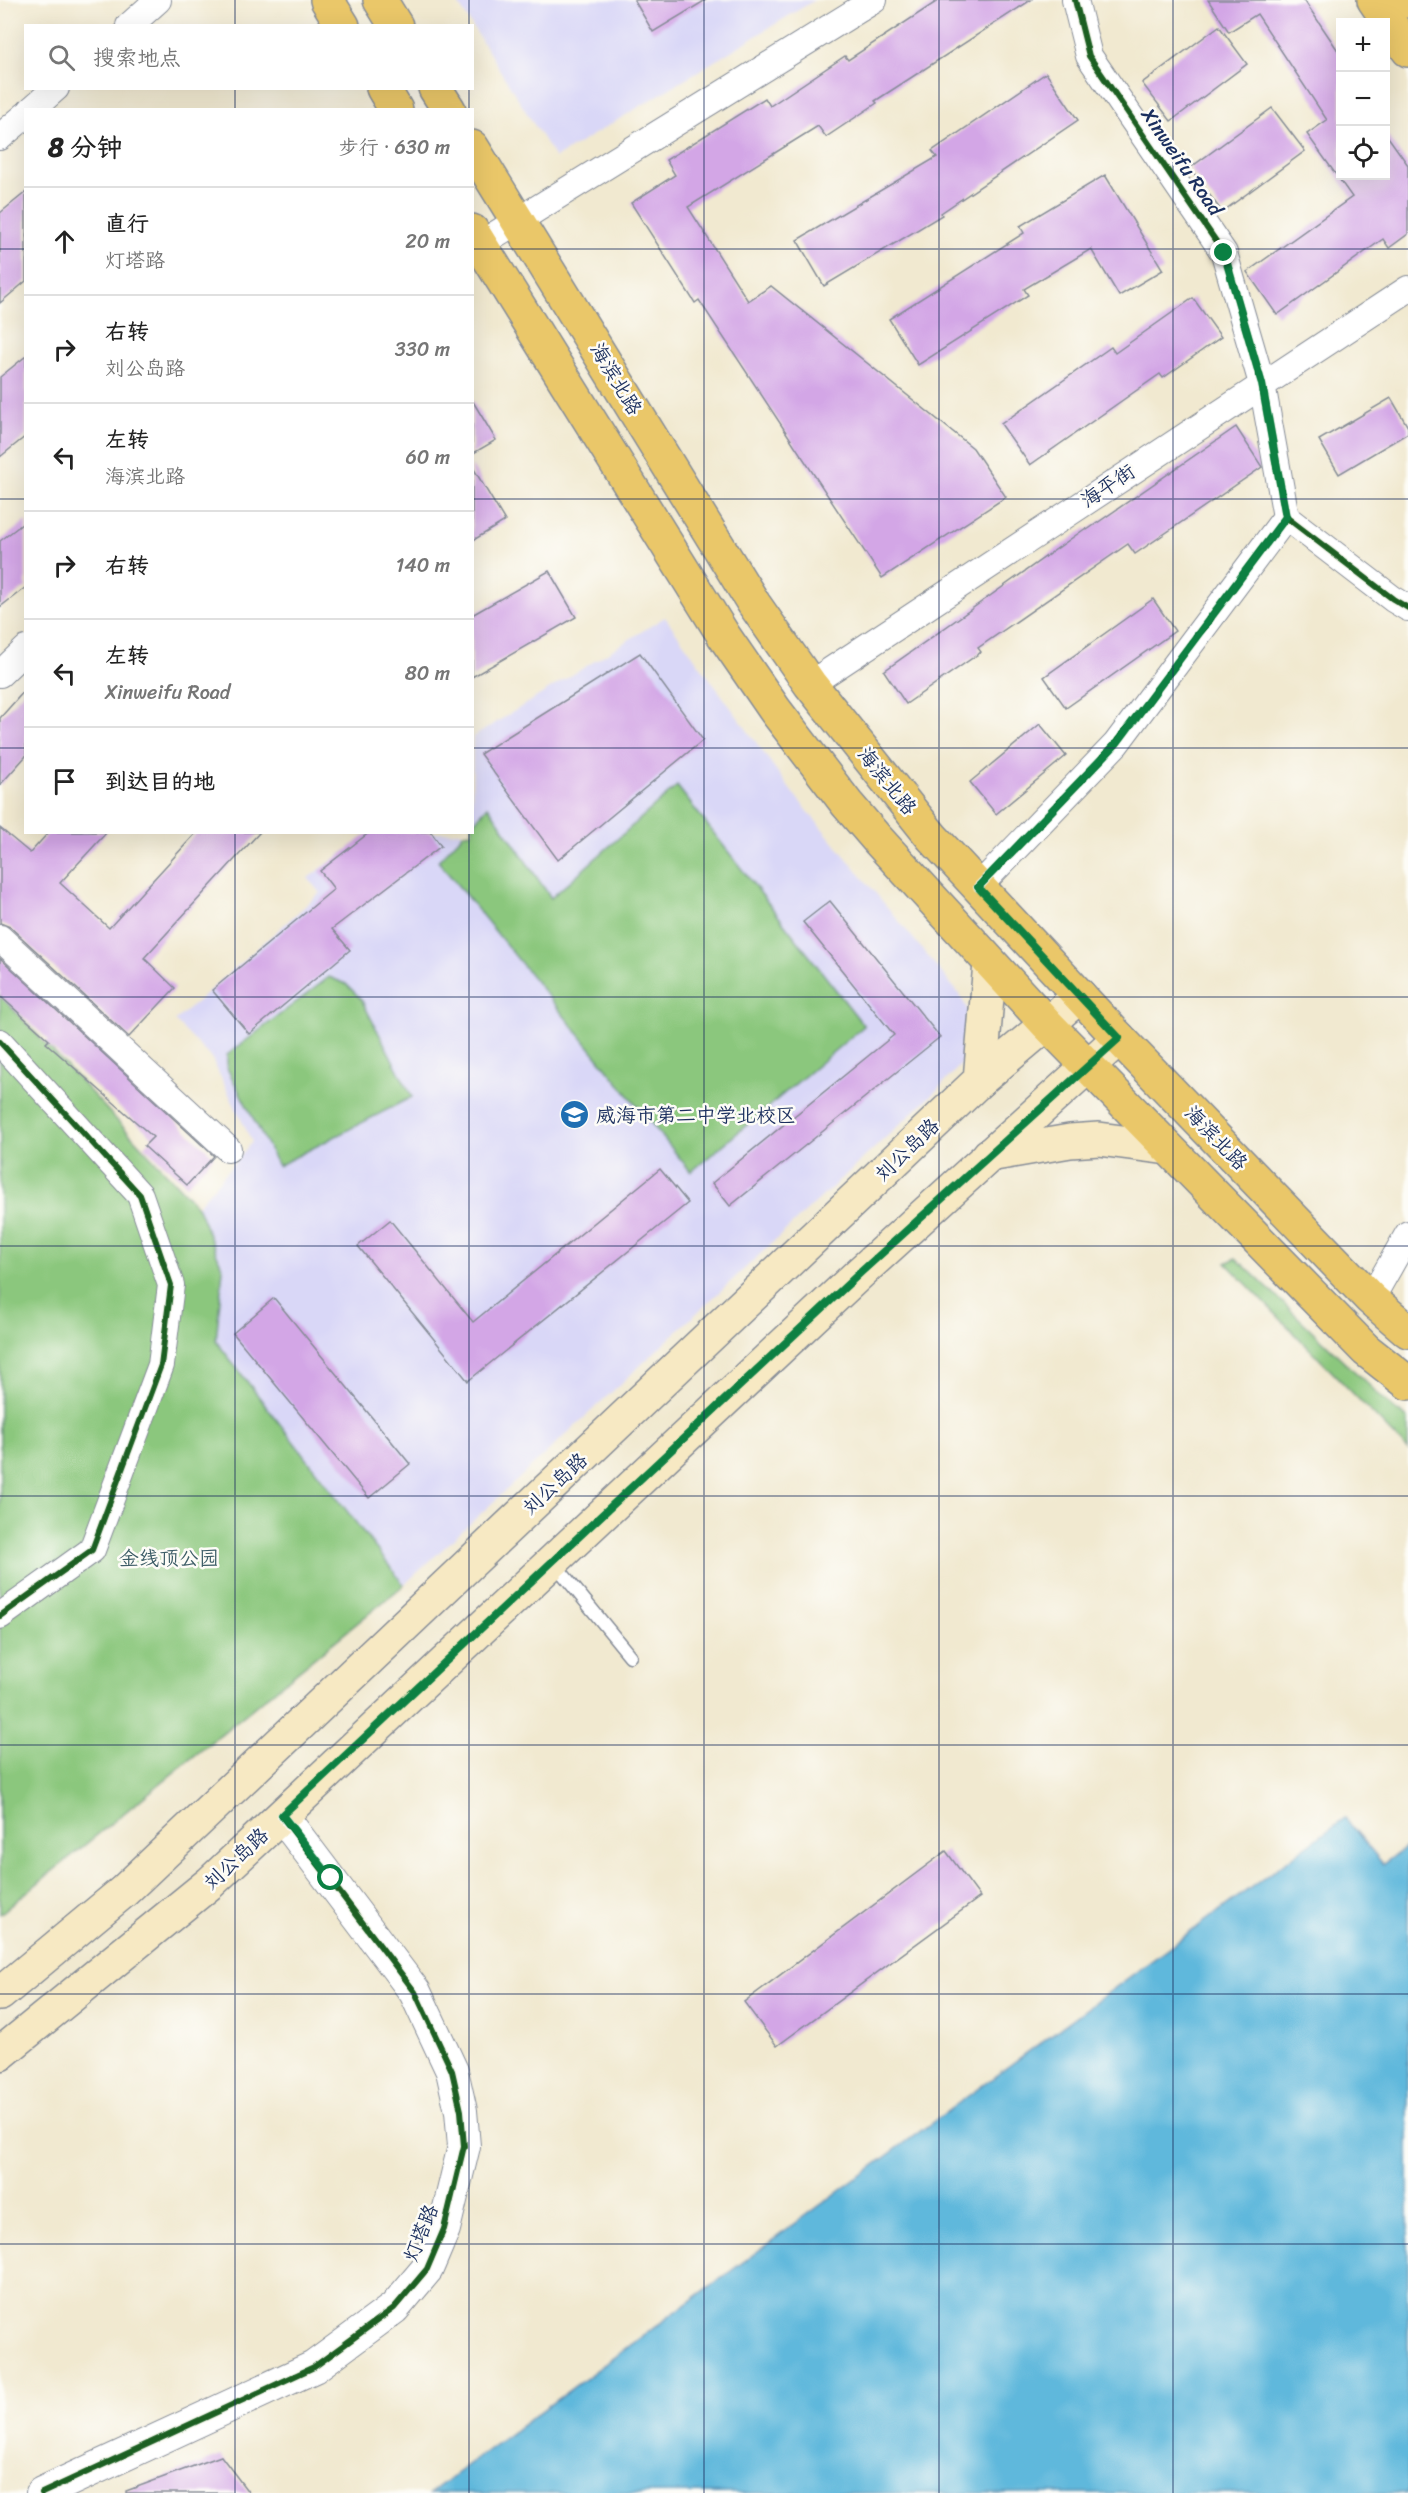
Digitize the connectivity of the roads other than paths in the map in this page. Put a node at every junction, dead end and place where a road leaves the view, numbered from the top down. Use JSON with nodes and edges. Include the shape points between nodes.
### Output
{"nodes":[{"id":1,"x":158,"y":0,"type":"edge"},
{"id":2,"x":327,"y":0,"type":"edge"},
{"id":3,"x":380,"y":0,"type":"edge"},
{"id":4,"x":874,"y":0,"type":"edge"},
{"id":5,"x":1075,"y":0,"type":"edge"},
{"id":6,"x":1374,"y":0,"type":"edge"},
{"id":7,"x":131,"y":24,"type":"edge"},
{"id":8,"x":342,"y":24,"type":"edge"},
{"id":9,"x":395,"y":24,"type":"edge"},
{"id":10,"x":1408,"y":50,"type":"edge"},
{"id":11,"x":54,"y":90,"type":"edge"},
{"id":12,"x":384,"y":90,"type":"edge"},
{"id":13,"x":436,"y":90,"type":"edge"},
{"id":14,"x":33,"y":108,"type":"edge"},
{"id":15,"x":395,"y":108,"type":"edge"},
{"id":16,"x":448,"y":108,"type":"edge"},
{"id":17,"x":24,"y":117,"type":"edge"},
{"id":18,"x":0,"y":136,"type":"edge"},
{"id":19,"x":474,"y":150,"type":"edge"},
{"id":20,"x":518,"y":219,"type":"junction"},
{"id":21,"x":476,"y":237,"type":"edge"},
{"id":22,"x":1408,"y":289,"type":"edge"},
{"id":23,"x":1262,"y":384,"type":"junction"},
{"id":24,"x":1286,"y":517,"type":"junction"},
{"id":25,"x":1408,"y":608,"type":"edge"},
{"id":26,"x":24,"y":651,"type":"edge"},
{"id":27,"x":0,"y":674,"type":"edge"},
{"id":28,"x":810,"y":684,"type":"junction"},
{"id":29,"x":978,"y":887,"type":"junction"},
{"id":30,"x":0,"y":938,"type":"edge"},
{"id":31,"x":990,"y":963,"type":"junction"},
{"id":32,"x":1080,"y":996,"type":"junction"},
{"id":33,"x":1047,"y":1024,"type":"junction"},
{"id":34,"x":1119,"y":1038,"type":"junction"},
{"id":35,"x":0,"y":1042,"type":"edge"},
{"id":36,"x":1089,"y":1066,"type":"junction"},
{"id":37,"x":980,"y":1080,"type":"junction"},
{"id":38,"x":1168,"y":1148,"type":"junction"},
{"id":39,"x":228,"y":1149,"type":"dead end"},
{"id":40,"x":989,"y":1155,"type":"junction"},
{"id":41,"x":1408,"y":1234,"type":"edge"},
{"id":42,"x":1371,"y":1299,"type":"junction"},
{"id":43,"x":1408,"y":1331,"type":"edge"},
{"id":44,"x":1408,"y":1383,"type":"edge"},
{"id":45,"x":554,"y":1562,"type":"junction"},
{"id":46,"x":0,"y":1616,"type":"edge"},
{"id":47,"x":630,"y":1656,"type":"dead end"},
{"id":48,"x":282,"y":1815,"type":"junction"},
{"id":49,"x":0,"y":1994,"type":"edge"},
{"id":50,"x":0,"y":2054,"type":"edge"},
{"id":51,"x":42,"y":2493,"type":"edge"}],
"edges":[{"from":1,"to":7,"type":"street"},
{"from":2,"to":8,"type":"main road"},
{"from":3,"to":9,"type":"main road"},
{"from":4,"to":20,"type":"street"},
{"from":5,"to":23,"type":"street","name":"Xinweifu Road","via":[[1089,56],[1224,253]]},
{"from":6,"to":10,"type":"main road"},
{"from":11,"to":14,"type":"street"},
{"from":12,"to":15,"type":"main road"},
{"from":13,"to":16,"type":"main road"},
{"from":17,"to":18,"type":"street"},
{"from":19,"to":20,"type":"main road","name":"海滨北路"},
{"from":20,"to":21,"type":"street"},
{"from":20,"to":28,"type":"main road","name":"海滨北路","via":[[754,604]]},
{"from":21,"to":31,"type":"main road","via":[[724,636],[775,710],[847,804]]},
{"from":22,"to":23,"type":"street","name":"海平街"},
{"from":23,"to":24,"type":"street","name":"Xinweifu Road"},
{"from":23,"to":28,"type":"street","name":"海平街"},
{"from":24,"to":25,"type":"street"},
{"from":24,"to":29,"type":"street","via":[[1116,744]]},
{"from":26,"to":27,"type":"street"},
{"from":28,"to":29,"type":"main road","name":"海滨北路","via":[[932,837]]},
{"from":29,"to":32,"type":"main road","name":"海滨北路"},
{"from":30,"to":39,"type":"street"},
{"from":31,"to":33,"type":"main road"},
{"from":31,"to":37,"type":"main road"},
{"from":32,"to":33,"type":"main road","name":"刘公岛路"},
{"from":32,"to":34,"type":"main road","name":"海滨北路"},
{"from":33,"to":36,"type":"main road"},
{"from":33,"to":37,"type":"main road","name":"刘公岛路"},
{"from":34,"to":36,"type":"main road","name":"刘公岛路"},
{"from":34,"to":42,"type":"main road","name":"海滨北路"},
{"from":35,"to":46,"type":"street","via":[[140,1195],[171,1285],[161,1365],[92,1550]]},
{"from":36,"to":38,"type":"main road"},
{"from":36,"to":40,"type":"main road","name":"刘公岛路"},
{"from":37,"to":49,"type":"main road","name":"刘公岛路","via":[[141,1875]]},
{"from":38,"to":40,"type":"main road","via":[[1099,1139]]},
{"from":38,"to":44,"type":"main road","via":[[1366,1350]]},
{"from":40,"to":45,"type":"main road","name":"刘公岛路"},
{"from":41,"to":42,"type":"street"},
{"from":42,"to":43,"type":"main road","name":"海滨北路"},
{"from":45,"to":47,"type":"lane"},
{"from":45,"to":48,"type":"main road","name":"刘公岛路"},
{"from":48,"to":50,"type":"main road","name":"刘公岛路","via":[[210,1883]]},
{"from":48,"to":51,"type":"street","name":"灯塔路","via":[[415,1992],[452,2071],[464,2146],[444,2229],[427,2269],[394,2308],[314,2367]]}]}
